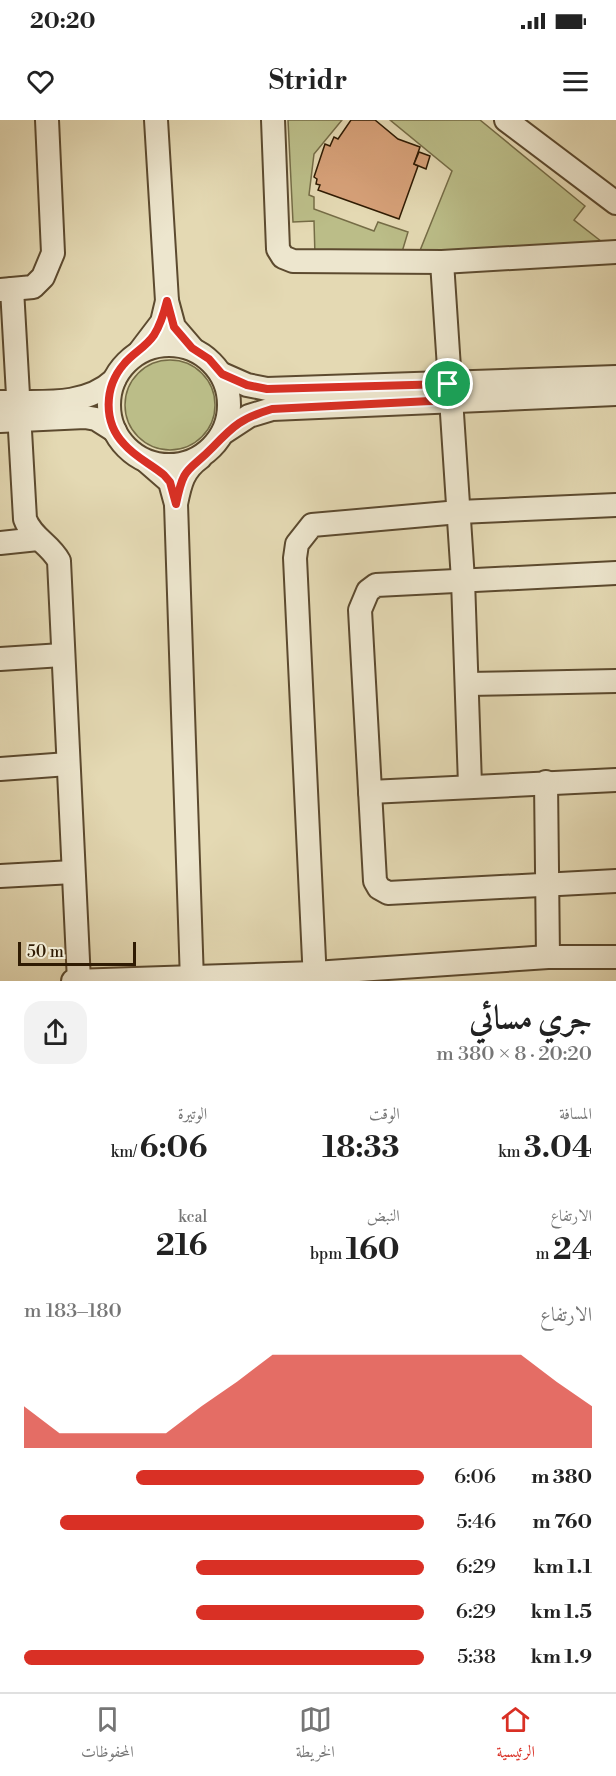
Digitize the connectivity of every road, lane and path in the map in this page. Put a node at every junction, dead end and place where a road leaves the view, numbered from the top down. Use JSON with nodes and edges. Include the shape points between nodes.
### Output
{"nodes":[{"id":1,"x":47,"y":120,"type":"edge"},
{"id":2,"x":156,"y":120,"type":"edge"},
{"id":3,"x":273,"y":120,"type":"edge"},
{"id":4,"x":506,"y":120,"type":"edge"},
{"id":5,"x":616,"y":203,"type":"edge"},
{"id":6,"x":616,"y":252,"type":"edge"},
{"id":7,"x":442,"y":262,"type":"junction"},
{"id":8,"x":6,"y":290,"type":"edge"},
{"id":9,"x":167,"y":301,"type":"junction"},
{"id":10,"x":192,"y":348,"type":"junction"},
{"id":11,"x":140,"y":351,"type":"junction"},
{"id":12,"x":222,"y":374,"type":"junction"},
{"id":13,"x":616,"y":377,"type":"edge"},
{"id":14,"x":114,"y":380,"type":"junction"},
{"id":15,"x":449,"y":392,"type":"junction"},
{"id":16,"x":616,"y":394,"type":"edge"},
{"id":17,"x":10,"y":411,"type":"edge"},
{"id":18,"x":114,"y":431,"type":"junction"},
{"id":19,"x":223,"y":433,"type":"junction"},
{"id":20,"x":201,"y":457,"type":"junction"},
{"id":21,"x":143,"y":459,"type":"junction"},
{"id":22,"x":176,"y":504,"type":"junction"},
{"id":23,"x":616,"y":505,"type":"edge"},
{"id":24,"x":459,"y":512,"type":"junction"},
{"id":25,"x":38,"y":539,"type":"junction"},
{"id":26,"x":0,"y":543,"type":"edge"},
{"id":27,"x":616,"y":573,"type":"edge"},
{"id":28,"x":463,"y":580,"type":"junction"},
{"id":29,"x":62,"y":655,"type":"junction"},
{"id":30,"x":0,"y":659,"type":"edge"},
{"id":31,"x":616,"y":681,"type":"edge"},
{"id":32,"x":468,"y":684,"type":"junction"},
{"id":33,"x":68,"y":764,"type":"junction"},
{"id":34,"x":0,"y":769,"type":"edge"},
{"id":35,"x":616,"y":780,"type":"edge"},
{"id":36,"x":546,"y":782,"type":"junction"},
{"id":37,"x":470,"y":785,"type":"junction"},
{"id":38,"x":370,"y":792,"type":"junction"},
{"id":39,"x":73,"y":872,"type":"junction"},
{"id":40,"x":0,"y":876,"type":"edge"},
{"id":41,"x":616,"y":881,"type":"edge"},
{"id":42,"x":546,"y":885,"type":"junction"},
{"id":43,"x":548,"y":957,"type":"junction"},
{"id":44,"x":616,"y":957,"type":"edge"},
{"id":45,"x":315,"y":977,"type":"edge"},
{"id":46,"x":191,"y":979,"type":"edge"},
{"id":47,"x":73,"y":981,"type":"edge"},
{"id":48,"x":79,"y":981,"type":"edge"}],
"edges":[{"from":1,"to":8,"type":"street","via":[[53,253],[43,277],[33,287]]},
{"from":2,"to":9,"type":"street"},
{"from":3,"to":7,"type":"street","via":[[278,249],[283,257],[293,261]]},
{"from":4,"to":5,"type":"street"},
{"from":6,"to":7,"type":"street"},
{"from":7,"to":15,"type":"street"},
{"from":8,"to":17,"type":"street"},
{"from":9,"to":10,"type":"street","via":[[174,327]]},
{"from":9,"to":11,"type":"street","via":[[162,322]]},
{"from":10,"to":11,"type":"street","via":[[166,345]]},
{"from":10,"to":12,"type":"street"},
{"from":11,"to":14,"type":"street","via":[[125,363]]},
{"from":12,"to":15,"type":"street","via":[[267,389]]},
{"from":12,"to":19,"type":"street","via":[[230,404]]},
{"from":13,"to":15,"type":"street"},
{"from":14,"to":17,"type":"street","via":[[102,391],[80,399]]},
{"from":14,"to":18,"type":"street","via":[[109,405]]},
{"from":15,"to":16,"type":"street"},
{"from":15,"to":19,"type":"street","via":[[272,409],[249,416]]},
{"from":15,"to":24,"type":"street"},
{"from":17,"to":18,"type":"street","via":[[96,419]]},
{"from":17,"to":25,"type":"street","via":[[25,519]]},
{"from":18,"to":21,"type":"street"},
{"from":19,"to":20,"type":"street"},
{"from":20,"to":21,"type":"street","via":[[173,465]]},
{"from":20,"to":22,"type":"street","via":[[180,482]]},
{"from":21,"to":22,"type":"street","via":[[170,482]]},
{"from":22,"to":46,"type":"street"},
{"from":23,"to":24,"type":"street"},
{"from":24,"to":28,"type":"street"},
{"from":24,"to":45,"type":"street","via":[[312,525],[297,544]]},
{"from":25,"to":26,"type":"street"},
{"from":25,"to":29,"type":"street","via":[[59,561]]},
{"from":27,"to":28,"type":"street"},
{"from":28,"to":32,"type":"street"},
{"from":28,"to":38,"type":"street","via":[[376,585],[363,600],[360,610]]},
{"from":29,"to":30,"type":"street"},
{"from":29,"to":33,"type":"street"},
{"from":31,"to":32,"type":"street"},
{"from":32,"to":37,"type":"street"},
{"from":33,"to":34,"type":"street"},
{"from":33,"to":39,"type":"street"},
{"from":35,"to":36,"type":"street"},
{"from":36,"to":37,"type":"street"},
{"from":36,"to":42,"type":"street"},
{"from":37,"to":38,"type":"street"},
{"from":38,"to":42,"type":"street","via":[[375,881],[388,893]]},
{"from":39,"to":40,"type":"street"},
{"from":39,"to":48,"type":"street"},
{"from":41,"to":42,"type":"street"},
{"from":42,"to":43,"type":"street"},
{"from":43,"to":44,"type":"street"},
{"from":43,"to":45,"type":"street"},
{"from":45,"to":46,"type":"street"},
{"from":46,"to":48,"type":"street"},
{"from":47,"to":48,"type":"street"}]}
